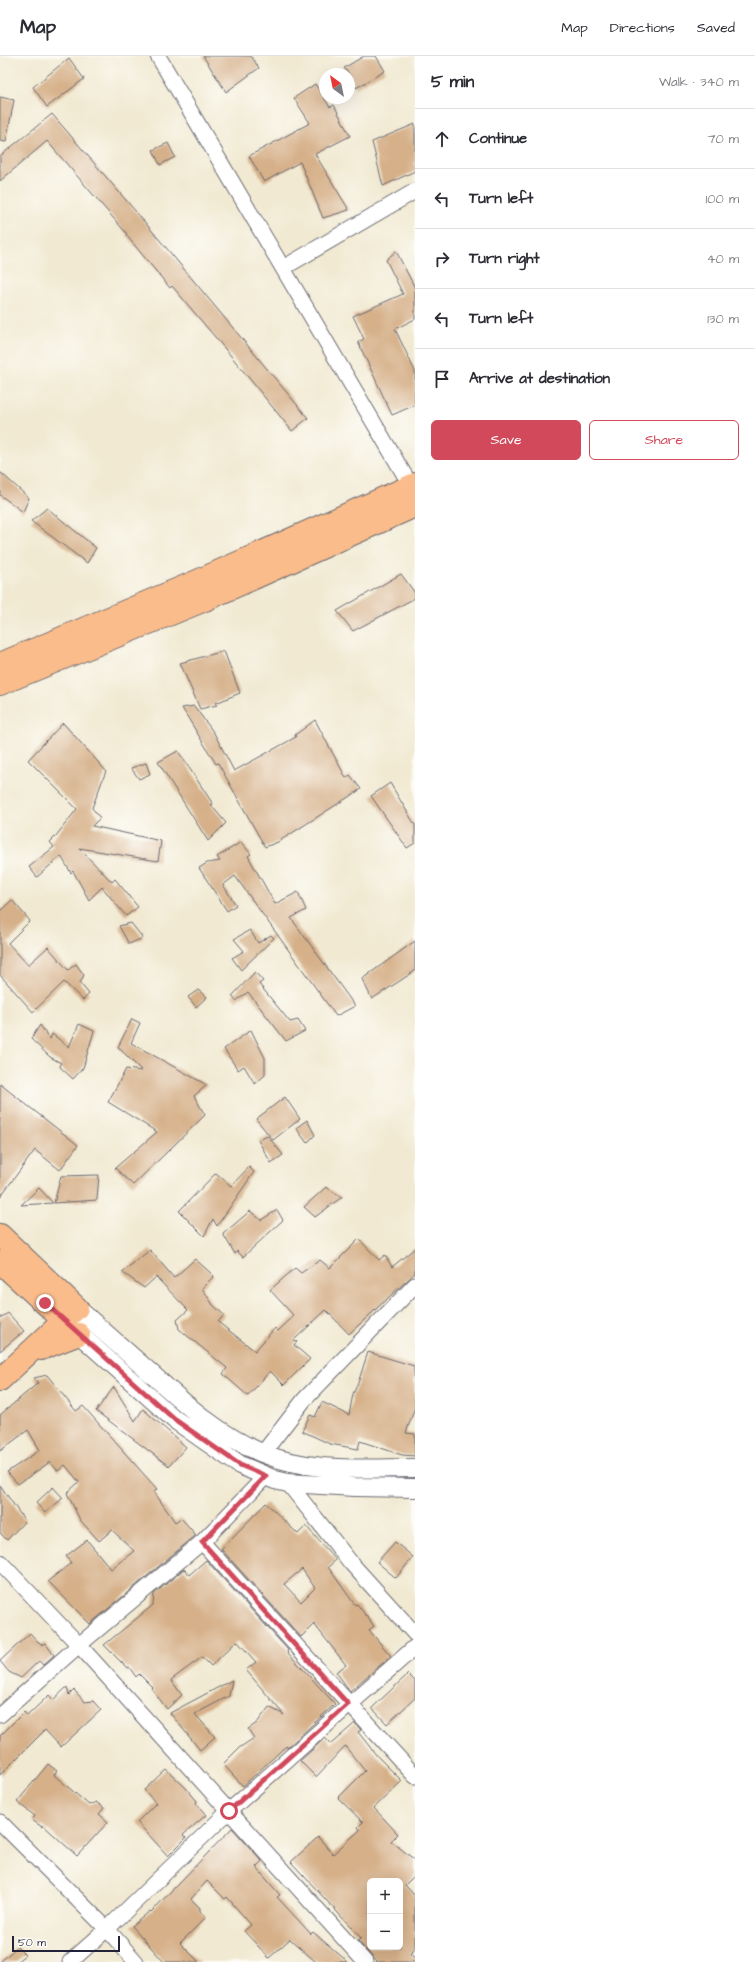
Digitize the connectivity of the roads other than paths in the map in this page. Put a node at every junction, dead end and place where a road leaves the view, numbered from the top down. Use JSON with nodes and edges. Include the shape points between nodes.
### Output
{"nodes":[{"id":1,"x":158,"y":56,"type":"edge"},
{"id":2,"x":415,"y":191,"type":"edge"},
{"id":3,"x":283,"y":268,"type":"junction"},
{"id":4,"x":414,"y":492,"type":"edge"},
{"id":5,"x":0,"y":664,"type":"edge"},
{"id":6,"x":0,"y":684,"type":"edge"},
{"id":7,"x":0,"y":1234,"type":"edge"},
{"id":8,"x":0,"y":1262,"type":"edge"},
{"id":9,"x":415,"y":1285,"type":"edge"},
{"id":10,"x":45,"y":1303,"type":"junction"},
{"id":11,"x":73,"y":1321,"type":"junction"},
{"id":12,"x":30,"y":1353,"type":"junction"},
{"id":13,"x":0,"y":1380,"type":"edge"},
{"id":14,"x":263,"y":1453,"type":"junction"},
{"id":15,"x":415,"y":1468,"type":"edge"},
{"id":16,"x":266,"y":1476,"type":"junction"},
{"id":17,"x":288,"y":1483,"type":"junction"},
{"id":18,"x":415,"y":1488,"type":"edge"},
{"id":19,"x":202,"y":1542,"type":"junction"},
{"id":20,"x":0,"y":1562,"type":"edge"},
{"id":21,"x":415,"y":1634,"type":"edge"},
{"id":22,"x":79,"y":1645,"type":"junction"},
{"id":23,"x":415,"y":1647,"type":"edge"},
{"id":24,"x":348,"y":1704,"type":"junction"},
{"id":25,"x":0,"y":1714,"type":"edge"},
{"id":26,"x":415,"y":1776,"type":"edge"},
{"id":27,"x":229,"y":1811,"type":"junction"},
{"id":28,"x":0,"y":1822,"type":"edge"},
{"id":29,"x":107,"y":1929,"type":"junction"},
{"id":30,"x":70,"y":1962,"type":"edge"},
{"id":31,"x":136,"y":1962,"type":"edge"},
{"id":32,"x":365,"y":1962,"type":"edge"}],
"edges":[{"from":1,"to":3,"type":"street"},
{"from":2,"to":3,"type":"street"},
{"from":3,"to":4,"type":"street"},
{"from":4,"to":5,"type":"main road"},
{"from":4,"to":6,"type":"main road","via":[[205,600]]},
{"from":7,"to":11,"type":"main road"},
{"from":8,"to":10,"type":"main road"},
{"from":9,"to":14,"type":"street","via":[[304,1400]]},
{"from":10,"to":11,"type":"main road"},
{"from":10,"to":12,"type":"main road"},
{"from":11,"to":12,"type":"main road"},
{"from":11,"to":14,"type":"street","via":[[225,1434]]},
{"from":11,"to":16,"type":"street","via":[[174,1419],[240,1465]]},
{"from":12,"to":13,"type":"main road"},
{"from":14,"to":15,"type":"street","via":[[311,1465]]},
{"from":16,"to":17,"type":"street"},
{"from":16,"to":19,"type":"street"},
{"from":17,"to":18,"type":"street"},
{"from":17,"to":21,"type":"street","via":[[351,1563]]},
{"from":19,"to":22,"type":"street"},
{"from":19,"to":24,"type":"street"},
{"from":20,"to":22,"type":"street"},
{"from":22,"to":25,"type":"street"},
{"from":22,"to":27,"type":"street"},
{"from":23,"to":24,"type":"street"},
{"from":24,"to":26,"type":"street"},
{"from":24,"to":27,"type":"street"},
{"from":27,"to":29,"type":"street"},
{"from":27,"to":32,"type":"street"},
{"from":28,"to":29,"type":"street"},
{"from":29,"to":30,"type":"street"},
{"from":29,"to":31,"type":"street"}]}
